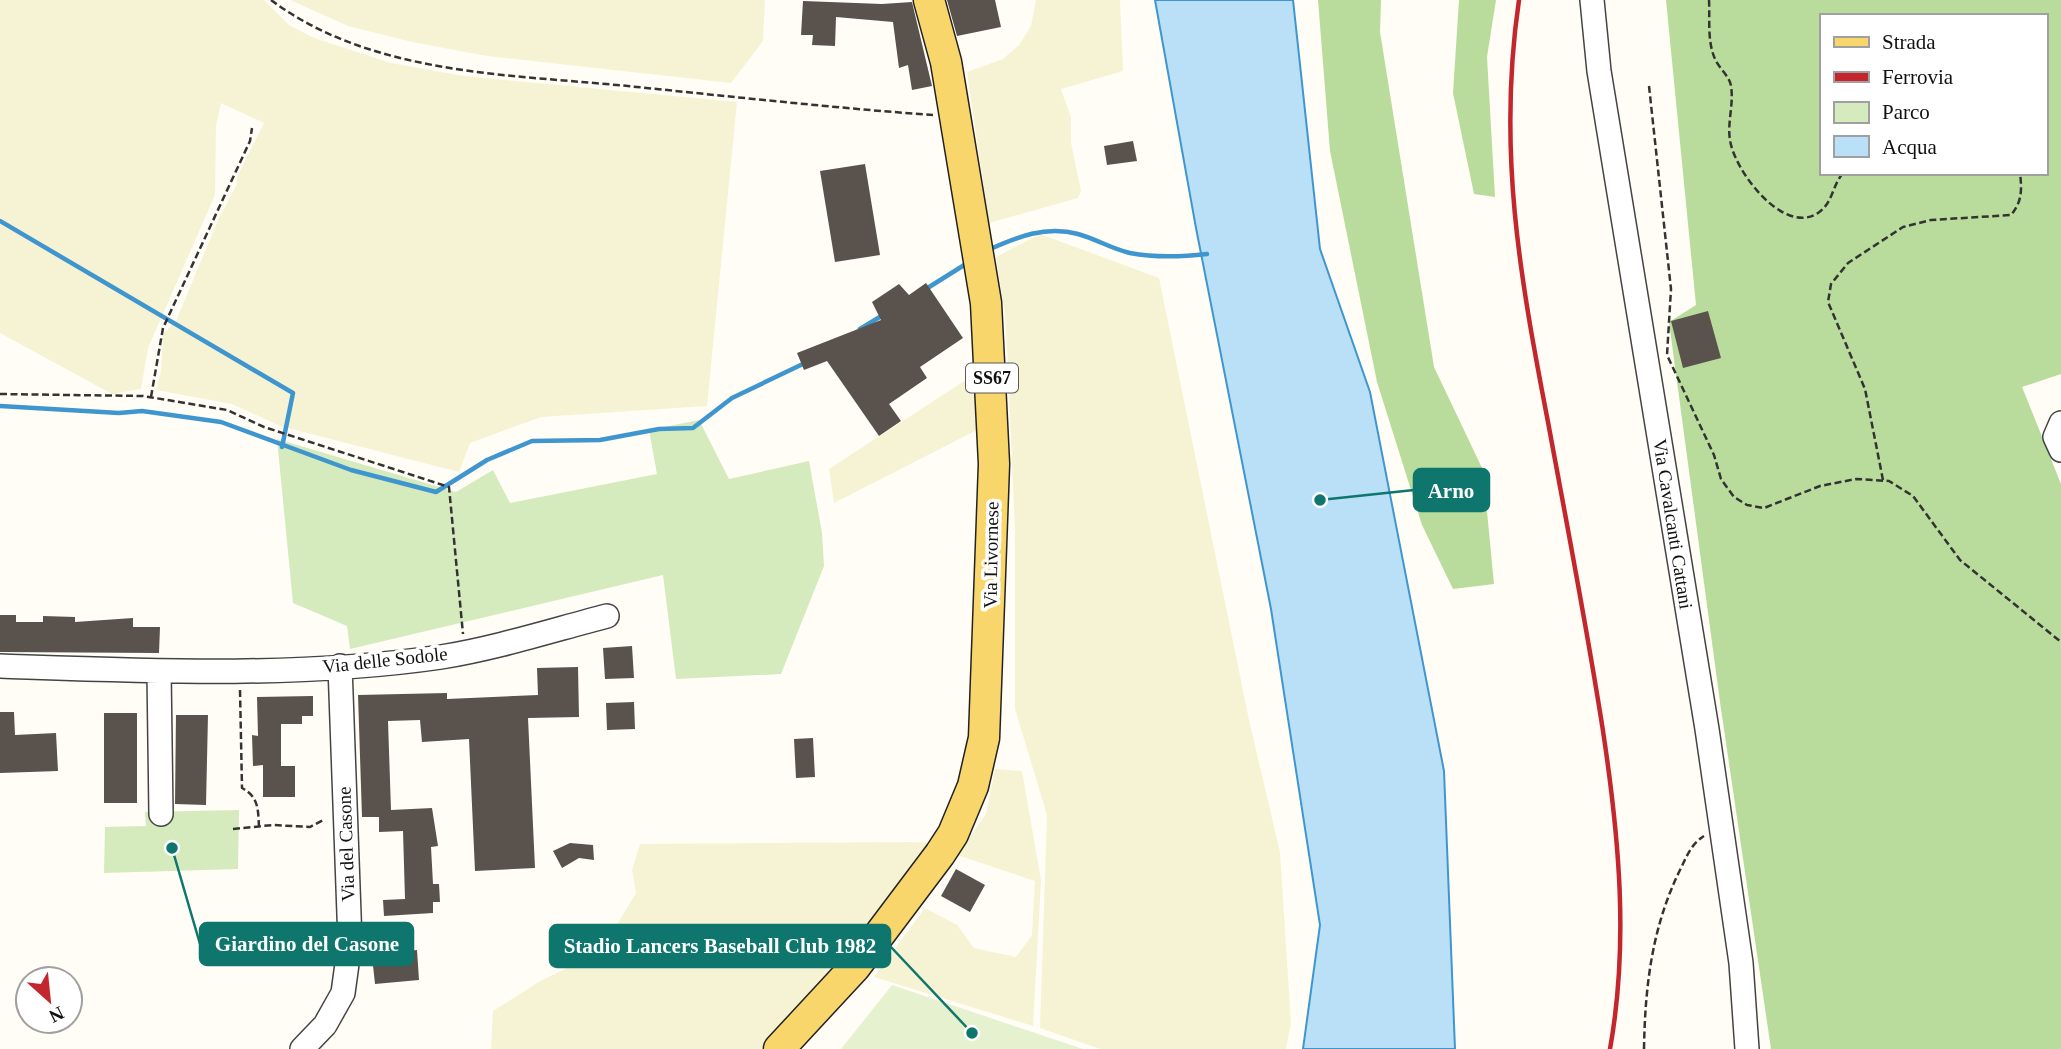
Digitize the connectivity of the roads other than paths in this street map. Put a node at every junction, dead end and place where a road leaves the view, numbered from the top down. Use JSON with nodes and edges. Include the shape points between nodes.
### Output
{"nodes":[{"id":1,"x":929,"y":0,"type":"edge"},
{"id":2,"x":1592,"y":0,"type":"edge"},
{"id":3,"x":2061,"y":423,"type":"edge"},
{"id":4,"x":2061,"y":450,"type":"edge"},
{"id":5,"x":607,"y":616,"type":"dead end"},
{"id":6,"x":0,"y":666,"type":"edge"},
{"id":7,"x":340,"y":666,"type":"junction"},
{"id":8,"x":159,"y":671,"type":"junction"},
{"id":9,"x":161,"y":814,"type":"dead end"},
{"id":10,"x":302,"y":1049,"type":"edge"},
{"id":11,"x":779,"y":1049,"type":"edge"},
{"id":12,"x":1747,"y":1049,"type":"edge"}],
"edges":[{"from":1,"to":11,"type":"main road","name":"Via Livornese","number":"SS67","via":[[946,62],[986,303],[992,370],[989,664],[980,762],[953,834],[904,906],[826,1002]]},
{"from":2,"to":12,"type":"street","name":"Via Cavalcanti Cattani","via":[[1599,71],[1721,826],[1741,963]]},
{"from":3,"to":4,"type":"street","via":[[2055,437]]},
{"from":5,"to":7,"type":"street","name":"Via delle Sodole","via":[[443,656]]},
{"from":6,"to":8,"type":"street","name":"Via delle Sodole"},
{"from":7,"to":8,"type":"street","name":"Via delle Sodole"},
{"from":7,"to":10,"type":"street","name":"Via del Casone","via":[[350,942],[344,993],[326,1025]]},
{"from":8,"to":9,"type":"street"}]}
